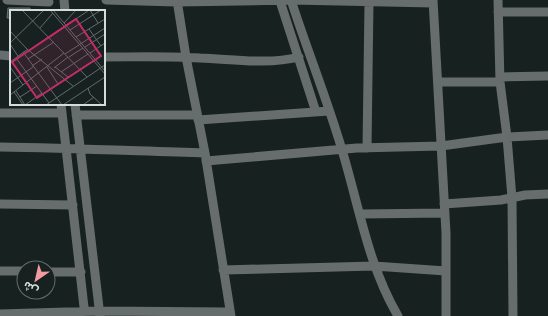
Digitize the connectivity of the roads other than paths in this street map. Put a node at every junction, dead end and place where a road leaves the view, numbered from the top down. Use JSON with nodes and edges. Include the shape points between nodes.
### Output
{"nodes":[{"id":1,"x":7,"y":0,"type":"edge"},
{"id":2,"x":64,"y":0,"type":"edge"},
{"id":3,"x":106,"y":0,"type":"edge"},
{"id":4,"x":292,"y":0,"type":"edge"},
{"id":5,"x":498,"y":0,"type":"edge"},
{"id":6,"x":177,"y":1,"type":"edge"},
{"id":7,"x":280,"y":1,"type":"edge"},
{"id":8,"x":433,"y":1,"type":"edge"},
{"id":9,"x":369,"y":2,"type":"junction"},
{"id":10,"x":50,"y":4,"type":"edge"},
{"id":11,"x":65,"y":10,"type":"edge"},
{"id":12,"x":498,"y":12,"type":"junction"},
{"id":13,"x":548,"y":12,"type":"edge"},
{"id":14,"x":0,"y":55,"type":"edge"},
{"id":15,"x":10,"y":56,"type":"edge"},
{"id":16,"x":105,"y":57,"type":"edge"},
{"id":17,"x":186,"y":57,"type":"junction"},
{"id":18,"x":299,"y":57,"type":"junction"},
{"id":19,"x":548,"y":76,"type":"edge"},
{"id":20,"x":500,"y":80,"type":"junction"},
{"id":21,"x":438,"y":82,"type":"junction"},
{"id":22,"x":75,"y":105,"type":"edge"},
{"id":23,"x":61,"y":108,"type":"edge"},
{"id":24,"x":330,"y":111,"type":"junction"},
{"id":25,"x":316,"y":112,"type":"junction"},
{"id":26,"x":0,"y":113,"type":"edge"},
{"id":27,"x":76,"y":115,"type":"junction"},
{"id":28,"x":198,"y":118,"type":"junction"},
{"id":29,"x":548,"y":135,"type":"edge"},
{"id":30,"x":507,"y":137,"type":"junction"},
{"id":31,"x":441,"y":146,"type":"junction"},
{"id":32,"x":0,"y":147,"type":"edge"},
{"id":33,"x":65,"y":148,"type":"junction"},
{"id":34,"x":367,"y":148,"type":"junction"},
{"id":35,"x":80,"y":149,"type":"junction"},
{"id":36,"x":342,"y":149,"type":"junction"},
{"id":37,"x":206,"y":157,"type":"junction"},
{"id":38,"x":548,"y":194,"type":"edge"},
{"id":39,"x":512,"y":198,"type":"junction"},
{"id":40,"x":0,"y":204,"type":"edge"},
{"id":41,"x":73,"y":205,"type":"junction"},
{"id":42,"x":444,"y":209,"type":"junction"},
{"id":43,"x":360,"y":214,"type":"junction"},
{"id":44,"x":374,"y":266,"type":"junction"},
{"id":45,"x":223,"y":270,"type":"junction"},
{"id":46,"x":0,"y":271,"type":"edge"},
{"id":47,"x":16,"y":271,"type":"edge"},
{"id":48,"x":446,"y":271,"type":"junction"},
{"id":49,"x":56,"y":272,"type":"edge"},
{"id":50,"x":81,"y":272,"type":"junction"},
{"id":51,"x":100,"y":313,"type":"edge"},
{"id":52,"x":0,"y":314,"type":"edge"},
{"id":53,"x":85,"y":314,"type":"edge"},
{"id":54,"x":231,"y":314,"type":"edge"},
{"id":55,"x":398,"y":316,"type":"edge"},
{"id":56,"x":446,"y":316,"type":"edge"},
{"id":57,"x":513,"y":316,"type":"edge"}],
"edges":[{"from":1,"to":10,"type":"street"},
{"from":2,"to":11,"type":"street"},
{"from":3,"to":6,"type":"street"},
{"from":4,"to":7,"type":"street"},
{"from":4,"to":9,"type":"street"},
{"from":4,"to":24,"type":"street"},
{"from":5,"to":12,"type":"street"},
{"from":6,"to":7,"type":"street"},
{"from":6,"to":17,"type":"street"},
{"from":7,"to":18,"type":"street"},
{"from":8,"to":9,"type":"street"},
{"from":8,"to":21,"type":"street"},
{"from":9,"to":34,"type":"street"},
{"from":12,"to":13,"type":"street"},
{"from":12,"to":20,"type":"street"},
{"from":14,"to":15,"type":"street"},
{"from":16,"to":17,"type":"street"},
{"from":17,"to":18,"type":"street","via":[[268,61]]},
{"from":17,"to":28,"type":"street"},
{"from":18,"to":25,"type":"street"},
{"from":19,"to":20,"type":"street"},
{"from":20,"to":21,"type":"street"},
{"from":20,"to":30,"type":"street"},
{"from":21,"to":31,"type":"street"},
{"from":22,"to":27,"type":"street"},
{"from":23,"to":26,"type":"street"},
{"from":23,"to":33,"type":"street"},
{"from":24,"to":25,"type":"street"},
{"from":24,"to":36,"type":"street"},
{"from":25,"to":28,"type":"street"},
{"from":27,"to":28,"type":"street"},
{"from":27,"to":35,"type":"street"},
{"from":28,"to":37,"type":"street"},
{"from":29,"to":30,"type":"street"},
{"from":30,"to":31,"type":"street"},
{"from":30,"to":39,"type":"street"},
{"from":31,"to":34,"type":"street"},
{"from":31,"to":42,"type":"street"},
{"from":32,"to":33,"type":"street"},
{"from":33,"to":35,"type":"street"},
{"from":33,"to":41,"type":"street"},
{"from":34,"to":36,"type":"street"},
{"from":35,"to":37,"type":"street"},
{"from":35,"to":51,"type":"street"},
{"from":36,"to":37,"type":"street"},
{"from":36,"to":43,"type":"street"},
{"from":37,"to":45,"type":"street"},
{"from":38,"to":39,"type":"street"},
{"from":39,"to":42,"type":"street"},
{"from":39,"to":57,"type":"street"},
{"from":40,"to":41,"type":"street"},
{"from":41,"to":50,"type":"street"},
{"from":42,"to":43,"type":"street"},
{"from":42,"to":48,"type":"street"},
{"from":43,"to":44,"type":"street"},
{"from":44,"to":45,"type":"street"},
{"from":44,"to":48,"type":"street"},
{"from":44,"to":55,"type":"street"},
{"from":45,"to":54,"type":"street"},
{"from":46,"to":47,"type":"street"},
{"from":48,"to":56,"type":"street"},
{"from":49,"to":50,"type":"street"},
{"from":50,"to":53,"type":"street"},
{"from":51,"to":53,"type":"street"},
{"from":51,"to":54,"type":"street"},
{"from":52,"to":53,"type":"street"}]}
